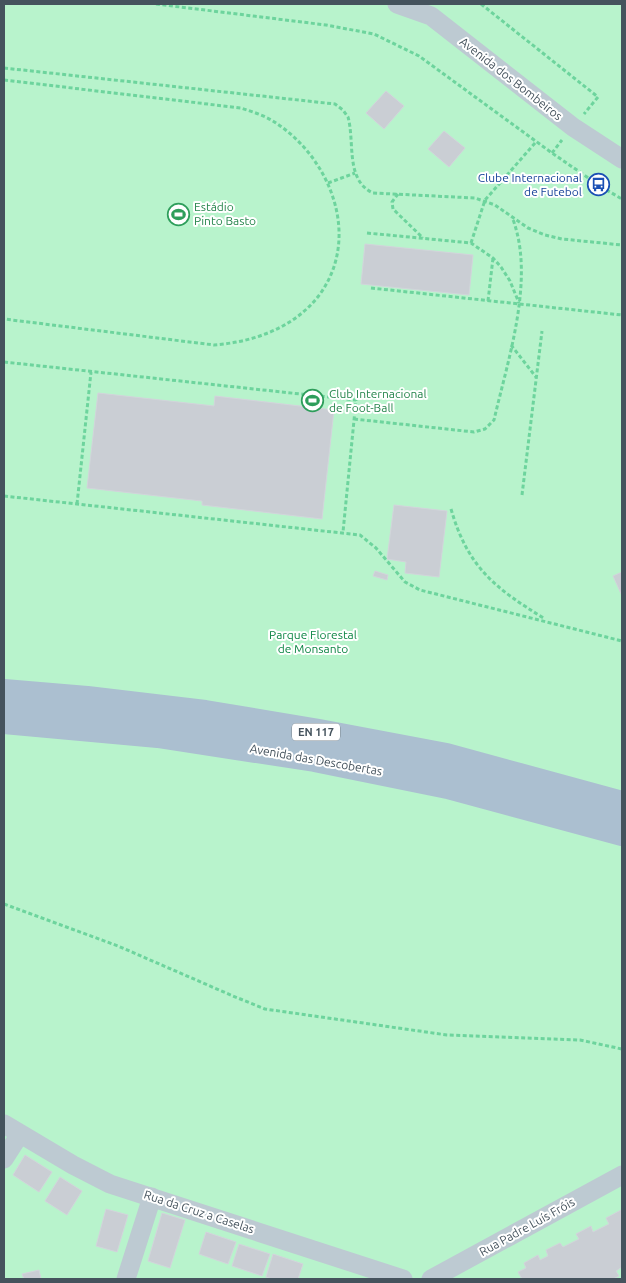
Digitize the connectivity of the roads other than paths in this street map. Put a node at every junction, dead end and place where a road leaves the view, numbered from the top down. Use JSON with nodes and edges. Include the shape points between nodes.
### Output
{"nodes":[{"id":1,"x":398,"y":4,"type":"edge"},
{"id":2,"x":622,"y":159,"type":"edge"},
{"id":3,"x":4,"y":693,"type":"edge"},
{"id":4,"x":4,"y":720,"type":"edge"},
{"id":5,"x":622,"y":805,"type":"edge"},
{"id":6,"x":622,"y":832,"type":"edge"},
{"id":7,"x":4,"y":1124,"type":"edge"},
{"id":8,"x":20,"y":1134,"type":"junction"},
{"id":9,"x":4,"y":1159,"type":"edge"},
{"id":10,"x":622,"y":1175,"type":"edge"},
{"id":11,"x":152,"y":1197,"type":"junction"},
{"id":12,"x":126,"y":1279,"type":"edge"},
{"id":13,"x":403,"y":1279,"type":"edge"},
{"id":14,"x":431,"y":1279,"type":"edge"}],
"edges":[{"from":1,"to":2,"type":"street","name":"Avenida dos Bombeiros","via":[[431,16],[572,127]]},
{"from":3,"to":5,"type":"main road","number":"EN 117","via":[[205,714],[319,733],[446,758]]},
{"from":4,"to":6,"type":"main road","name":"Avenida das Descobertas","via":[[158,734],[315,758],[448,785]]},
{"from":7,"to":8,"type":"street","name":"Rua da Cruz a Caselas"},
{"from":8,"to":9,"type":"street"},
{"from":8,"to":11,"type":"street","name":"Rua da Cruz a Caselas","via":[[110,1184]]},
{"from":10,"to":14,"type":"street","name":"Rua Padre Luís Fróis"},
{"from":11,"to":12,"type":"street"},
{"from":11,"to":13,"type":"street","name":"Rua da Cruz a Caselas"}]}
